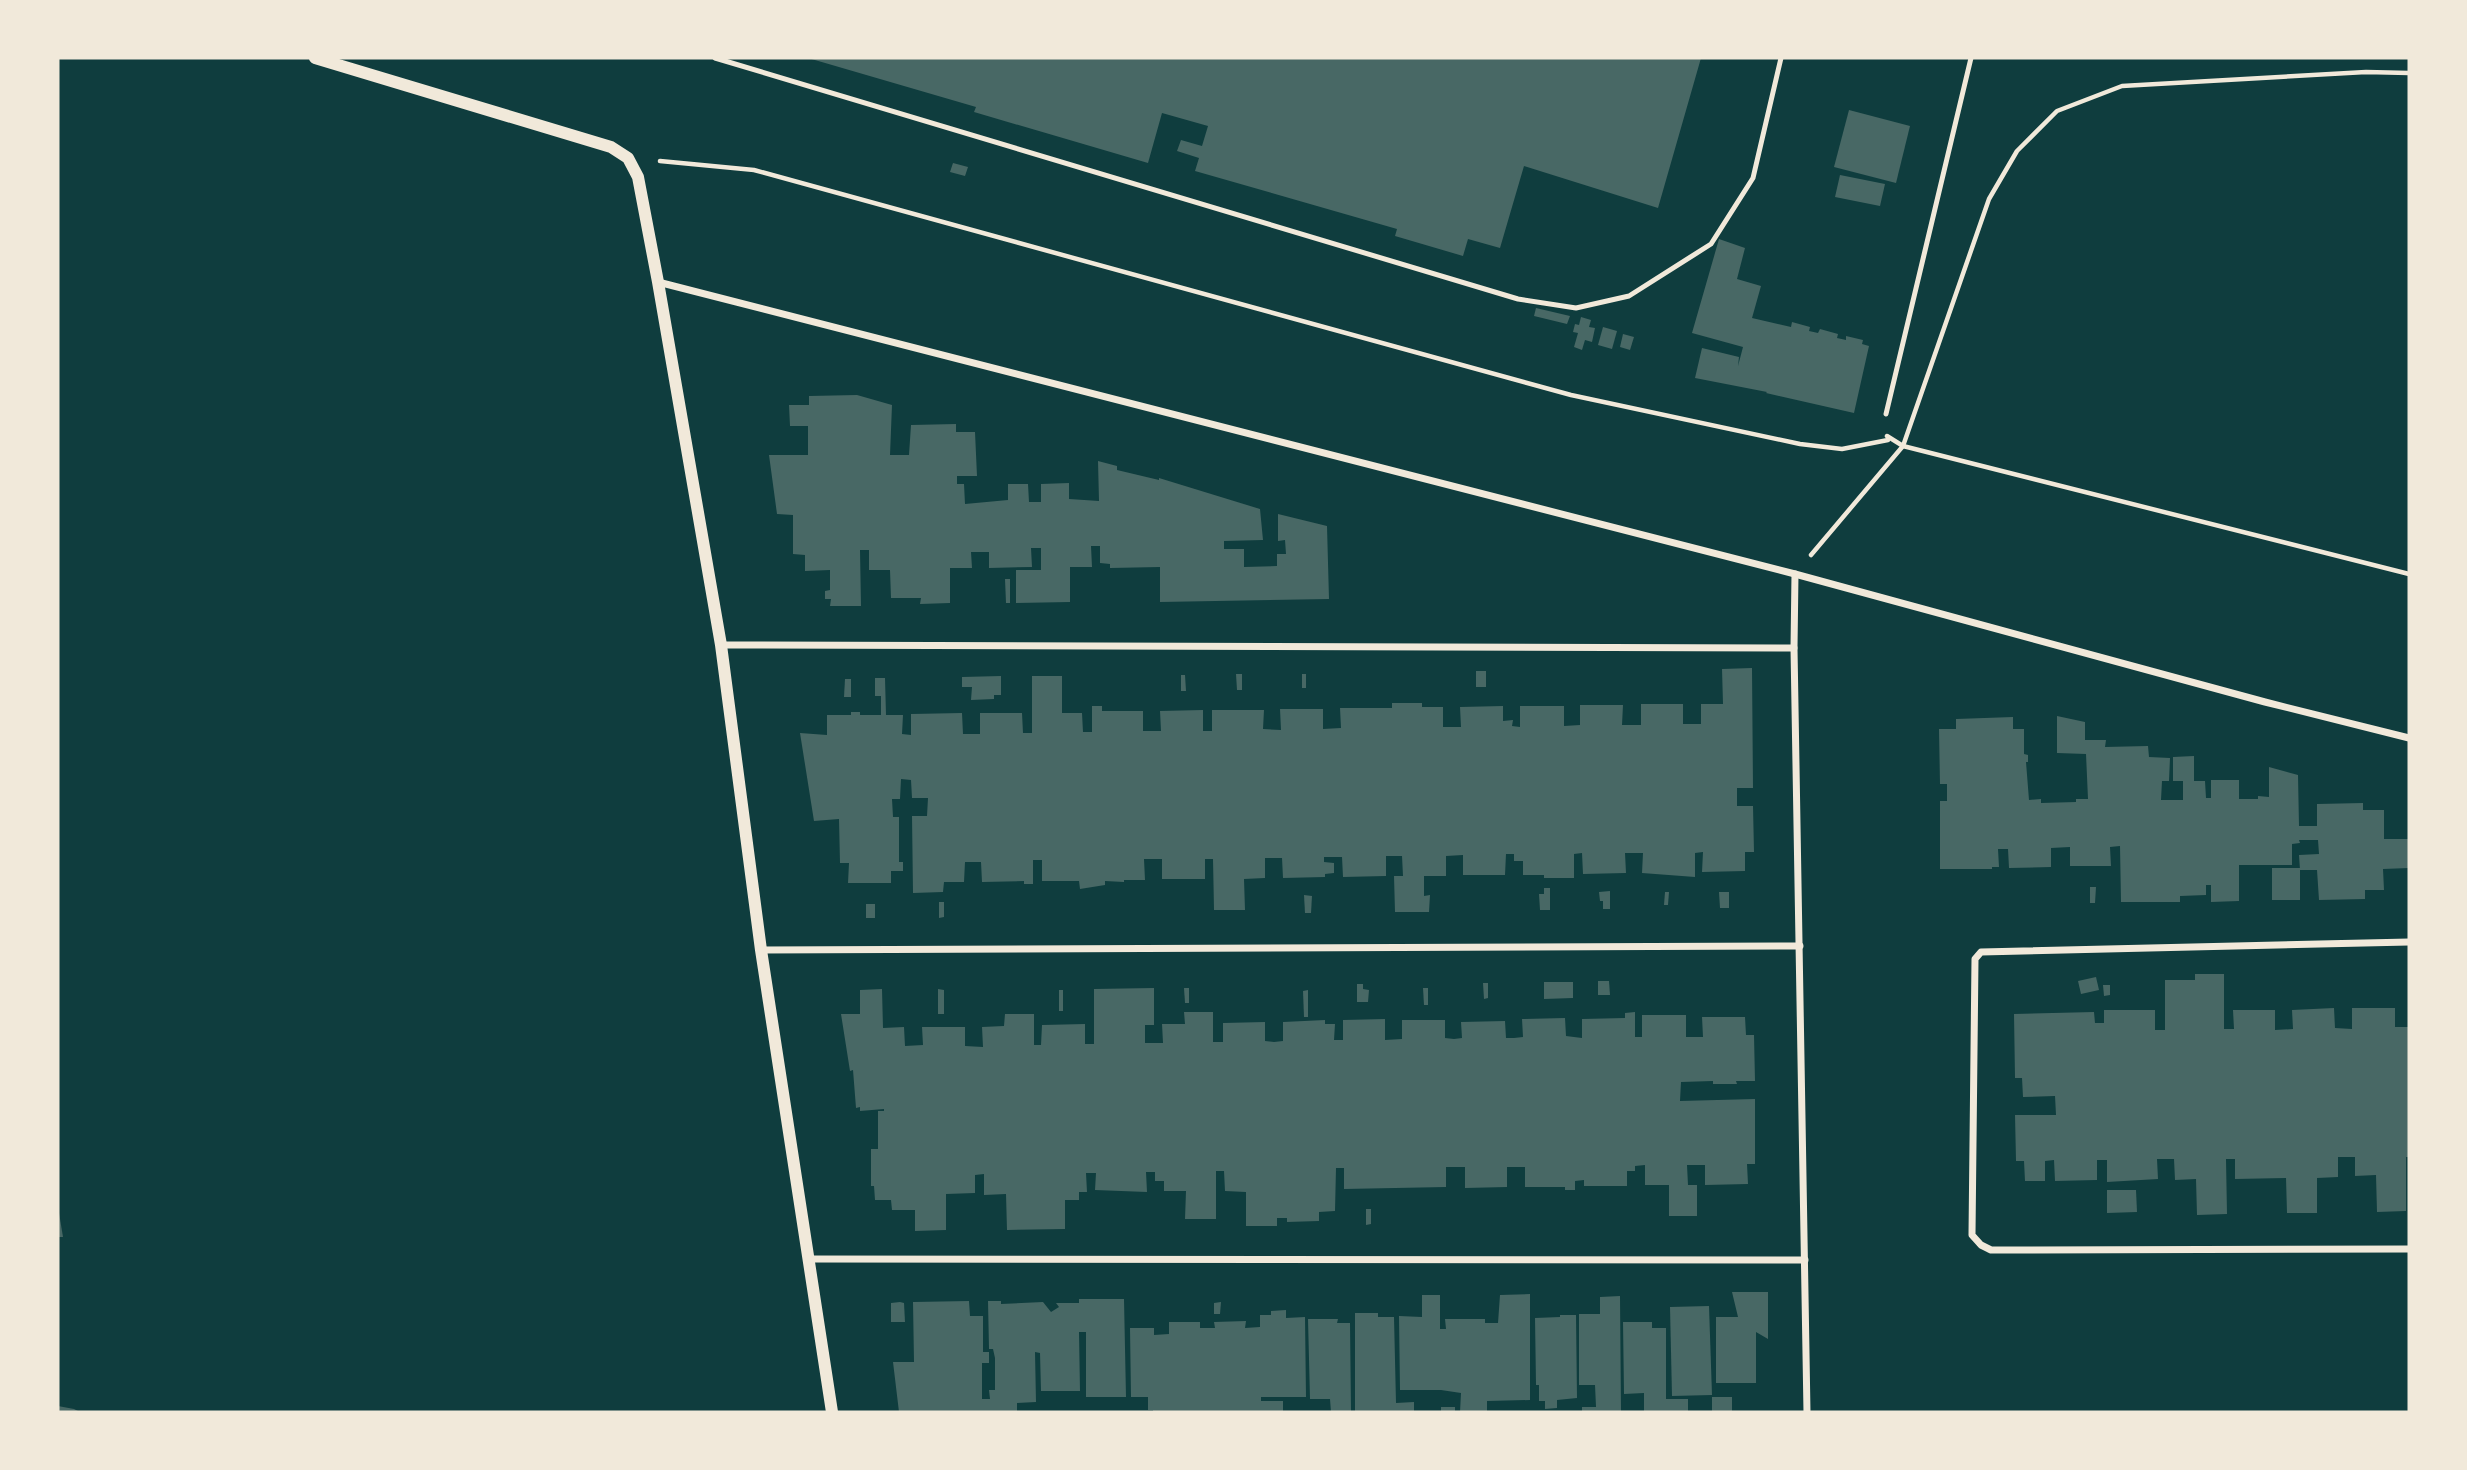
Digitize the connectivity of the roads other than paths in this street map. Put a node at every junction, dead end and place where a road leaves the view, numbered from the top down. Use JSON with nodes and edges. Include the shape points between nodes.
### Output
{"nodes":[{"id":1,"x":314,"y":58,"type":"edge"},
{"id":2,"x":715,"y":58,"type":"edge"},
{"id":3,"x":1781,"y":58,"type":"edge"},
{"id":4,"x":1971,"y":58,"type":"edge"},
{"id":5,"x":658,"y":282,"type":"junction"},
{"id":6,"x":1886,"y":414,"type":"road end"},
{"id":7,"x":1796,"y":574,"type":"junction"},
{"id":8,"x":721,"y":645,"type":"junction"},
{"id":9,"x":1794,"y":648,"type":"junction"},
{"id":10,"x":2409,"y":738,"type":"edge"},
{"id":11,"x":2409,"y":942,"type":"edge"},
{"id":12,"x":1800,"y":946,"type":"junction"},
{"id":13,"x":761,"y":950,"type":"junction"},
{"id":14,"x":2409,"y":1250,"type":"edge"},
{"id":15,"x":808,"y":1259,"type":"junction"},
{"id":16,"x":1805,"y":1260,"type":"junction"},
{"id":17,"x":832,"y":1412,"type":"edge"},
{"id":18,"x":1807,"y":1412,"type":"edge"}],
"edges":[{"from":1,"to":5,"type":"street","via":[[611,147],[628,158],[638,177]]},
{"from":2,"to":3,"type":"lane","via":[[1504,295],[1576,308],[1629,296],[1711,243],[1753,178]]},
{"from":4,"to":6,"type":"lane"},
{"from":5,"to":7,"type":"street"},
{"from":5,"to":8,"type":"street"},
{"from":7,"to":9,"type":"street"},
{"from":7,"to":10,"type":"street"},
{"from":8,"to":9,"type":"street"},
{"from":8,"to":13,"type":"street"},
{"from":9,"to":12,"type":"street"},
{"from":11,"to":14,"type":"street","via":[[1981,952],[1975,959],[1972,1236],[1992,1250]]},
{"from":12,"to":13,"type":"street"},
{"from":12,"to":16,"type":"street"},
{"from":13,"to":15,"type":"street"},
{"from":15,"to":16,"type":"street"},
{"from":15,"to":17,"type":"street"},
{"from":16,"to":18,"type":"street"}]}
